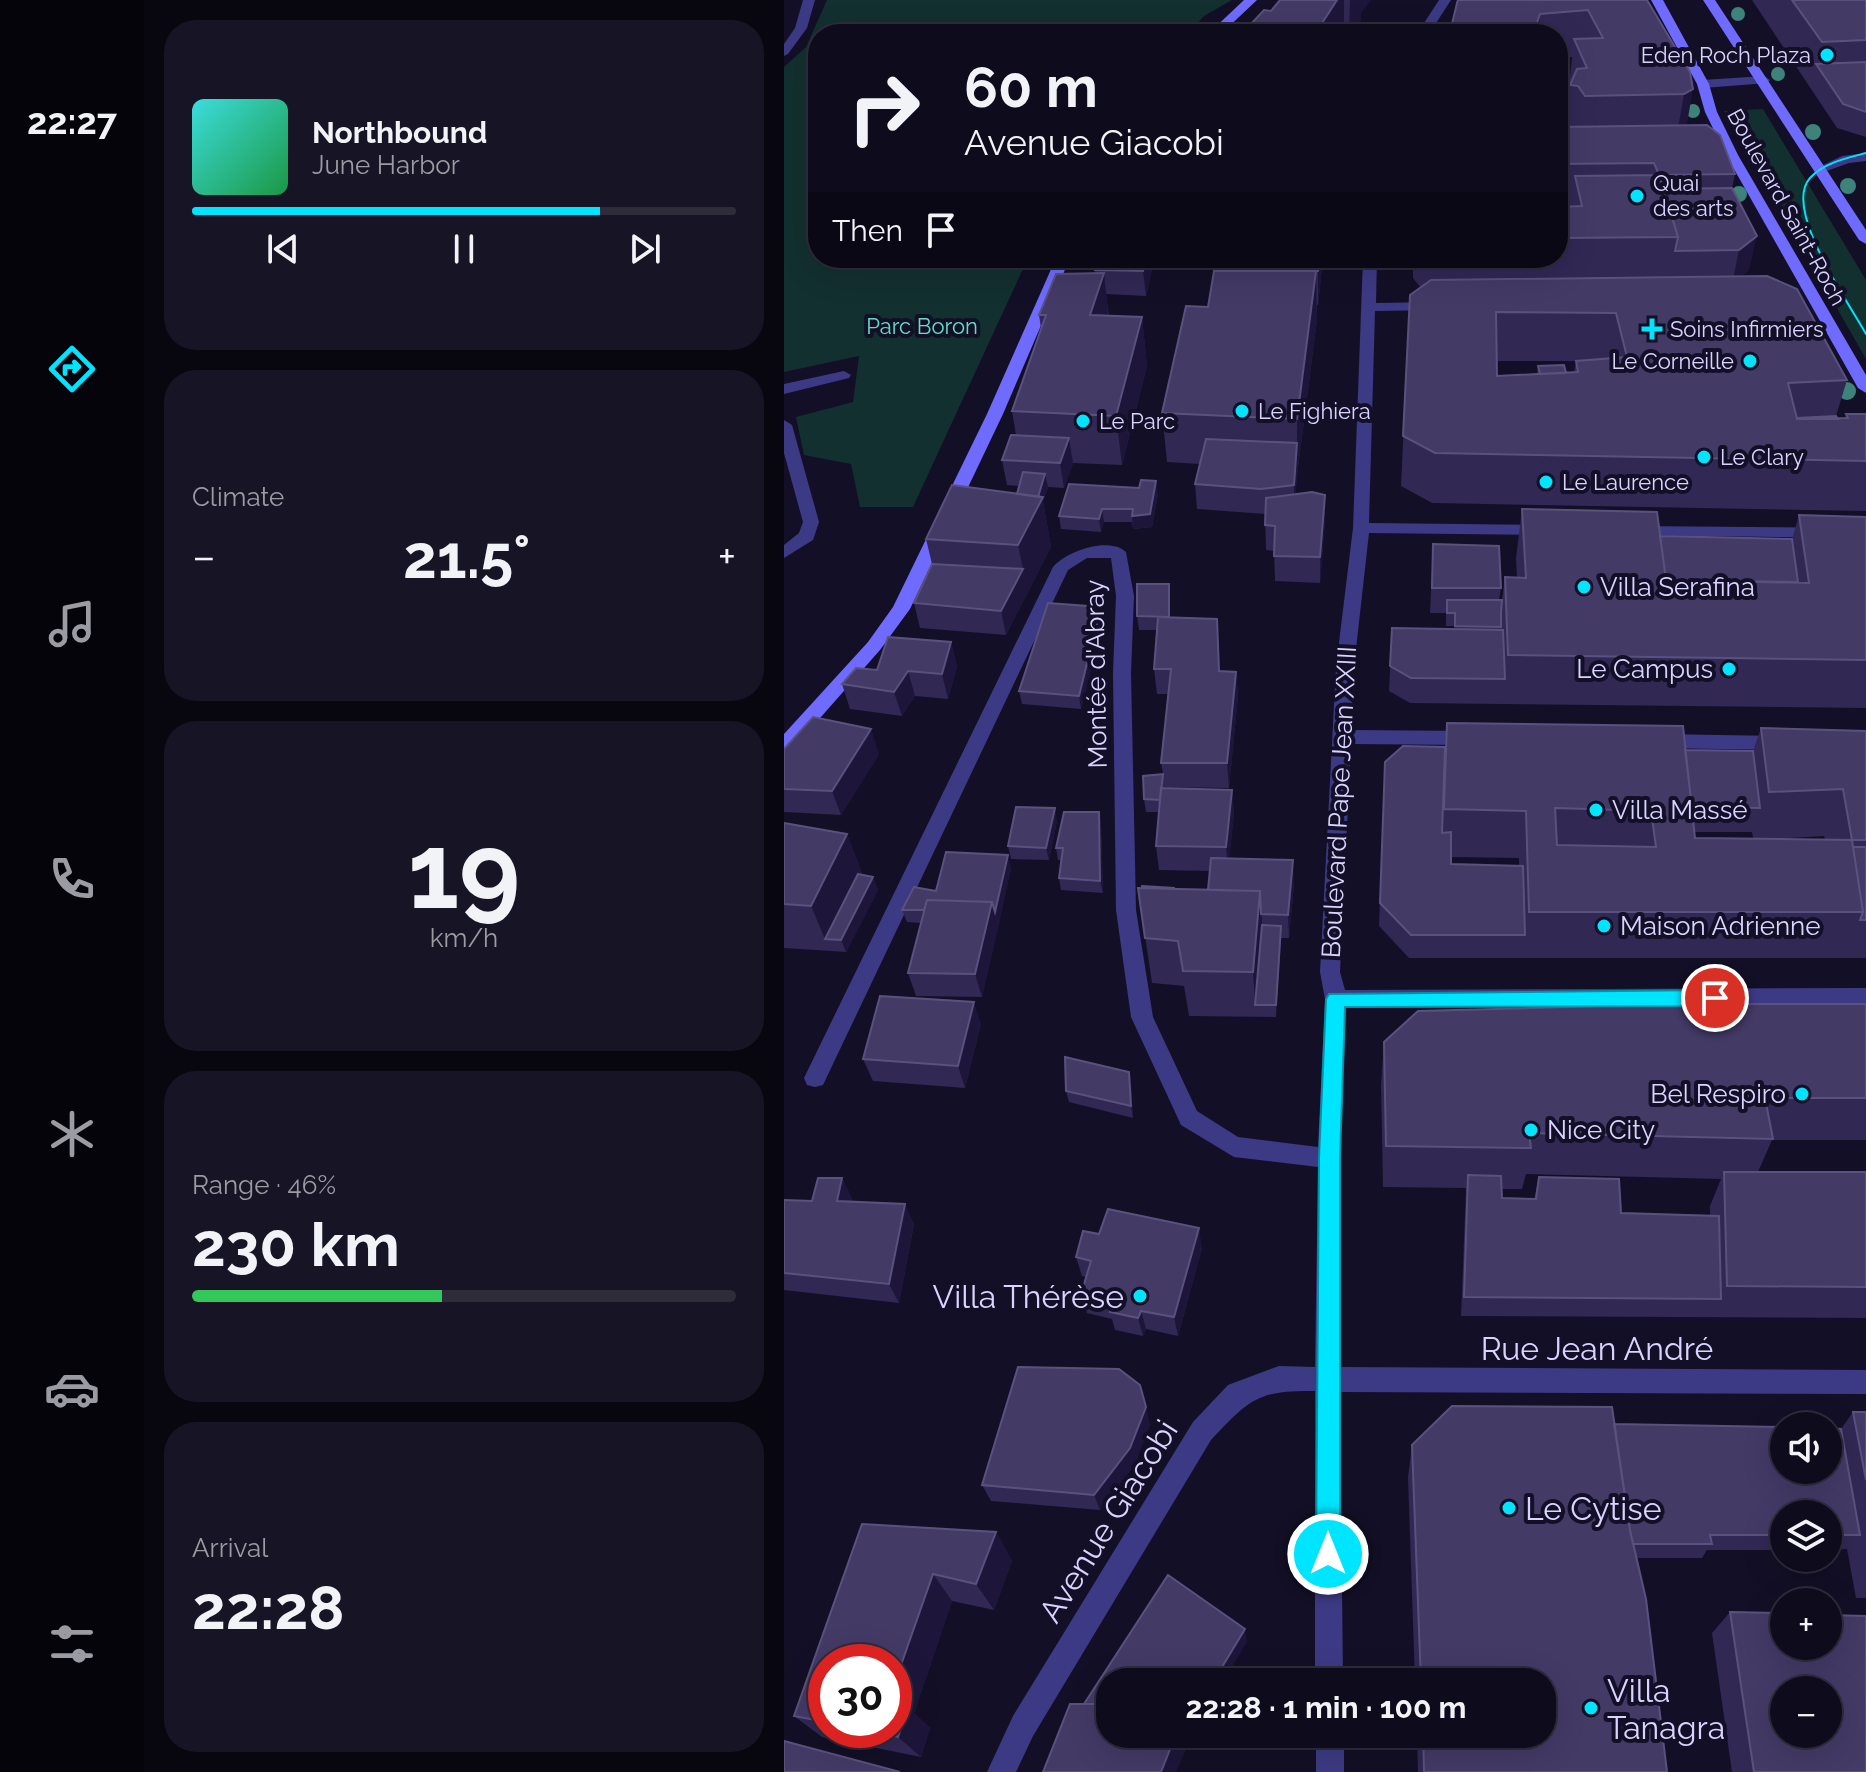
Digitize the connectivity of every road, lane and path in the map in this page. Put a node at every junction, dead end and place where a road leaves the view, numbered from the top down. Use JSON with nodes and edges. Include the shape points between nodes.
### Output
{"nodes":[{"id":1,"x":809,"y":0,"type":"edge"},
{"id":2,"x":1251,"y":0,"type":"edge"},
{"id":3,"x":1445,"y":0,"type":"edge"},
{"id":4,"x":1657,"y":0,"type":"edge"},
{"id":5,"x":1709,"y":0,"type":"edge"},
{"id":6,"x":1225,"y":24,"type":"edge"},
{"id":7,"x":1429,"y":24,"type":"edge"},
{"id":8,"x":784,"y":52,"type":"edge"},
{"id":9,"x":1764,"y":80,"type":"junction"},
{"id":10,"x":1703,"y":84,"type":"junction"},
{"id":11,"x":1713,"y":155,"type":"edge"},
{"id":12,"x":1732,"y":155,"type":"junction"},
{"id":13,"x":1866,"y":157,"type":"edge"},
{"id":14,"x":1821,"y":169,"type":"junction"},
{"id":15,"x":1866,"y":240,"type":"edge"},
{"id":16,"x":1059,"y":268,"type":"edge"},
{"id":17,"x":1369,"y":268,"type":"edge"},
{"id":18,"x":1449,"y":305,"type":"edge"},
{"id":19,"x":1367,"y":307,"type":"junction"},
{"id":20,"x":844,"y":375,"type":"dead end"},
{"id":21,"x":1866,"y":388,"type":"edge"},
{"id":22,"x":784,"y":389,"type":"edge"},
{"id":23,"x":784,"y":425,"type":"edge"},
{"id":24,"x":1361,"y":528,"type":"junction"},
{"id":25,"x":1569,"y":531,"type":"edge"},
{"id":26,"x":1616,"y":531,"type":"edge"},
{"id":27,"x":1866,"y":533,"type":"edge"},
{"id":28,"x":784,"y":553,"type":"edge"},
{"id":29,"x":1343,"y":737,"type":"junction"},
{"id":30,"x":1485,"y":738,"type":"edge"},
{"id":31,"x":1644,"y":740,"type":"edge"},
{"id":32,"x":1803,"y":743,"type":"edge"},
{"id":33,"x":784,"y":746,"type":"edge"},
{"id":34,"x":1866,"y":997,"type":"edge"},
{"id":35,"x":1336,"y":999,"type":"junction"},
{"id":36,"x":815,"y":1078,"type":"dead end"},
{"id":37,"x":1329,"y":1158,"type":"junction"},
{"id":38,"x":1327,"y":1380,"type":"junction"},
{"id":39,"x":1866,"y":1382,"type":"edge"},
{"id":40,"x":1329,"y":1668,"type":"edge"},
{"id":41,"x":1330,"y":1748,"type":"edge"},
{"id":42,"x":1001,"y":1772,"type":"edge"},
{"id":43,"x":1330,"y":1772,"type":"edge"}],
"edges":[{"from":1,"to":8,"type":"street","via":[[801,28]]},
{"from":2,"to":6,"type":"main road"},
{"from":3,"to":7,"type":"street"},
{"from":4,"to":10,"type":"main road","name":"Boulevard Saint-Roch"},
{"from":5,"to":9,"type":"main road","name":"Boulevard Saint-Roch"},
{"from":9,"to":10,"type":"street"},
{"from":9,"to":14,"type":"main road","name":"Boulevard Saint-Roch"},
{"from":10,"to":12,"type":"main road","name":"Boulevard Saint-Roch"},
{"from":11,"to":12,"type":"street"},
{"from":12,"to":21,"type":"main road","name":"Boulevard Saint-Roch","via":[[1809,301]]},
{"from":13,"to":14,"type":"street"},
{"from":14,"to":15,"type":"main road","name":"Boulevard Saint-Roch"},
{"from":16,"to":33,"type":"main road","via":[[901,609]]},
{"from":17,"to":19,"type":"street","name":"Boulevard Pape Jean XXIII"},
{"from":18,"to":19,"type":"street"},
{"from":19,"to":24,"type":"street","name":"Boulevard Pape Jean XXIII"},
{"from":20,"to":22,"type":"street"},
{"from":23,"to":28,"type":"street","via":[[811,522],[807,536]]},
{"from":24,"to":25,"type":"street"},
{"from":24,"to":29,"type":"street","name":"Boulevard Pape Jean XXIII","via":[[1345,667]]},
{"from":26,"to":27,"type":"street"},
{"from":29,"to":30,"type":"street"},
{"from":29,"to":35,"type":"street","name":"Boulevard Pape Jean XXIII","via":[[1330,972]]},
{"from":31,"to":32,"type":"street"},
{"from":34,"to":35,"type":"street"},
{"from":35,"to":37,"type":"street","name":"Boulevard Pape Jean XXIII"},
{"from":36,"to":37,"type":"street","name":"Montée d'Abray","via":[[1061,567],[1084,553],[1118,552],[1125,596],[1126,910],[1142,1017],[1189,1118],[1234,1147]]},
{"from":37,"to":38,"type":"street","name":"Boulevard Pape Jean XXIII"},
{"from":38,"to":39,"type":"street","name":"Rue Jean André"},
{"from":38,"to":40,"type":"street","name":"Boulevard Pape Jean XXIII"},
{"from":38,"to":42,"type":"street","name":"Avenue Giacobi","via":[[1279,1378],[1237,1394],[1202,1431],[1023,1726]]},
{"from":41,"to":43,"type":"street"}]}
